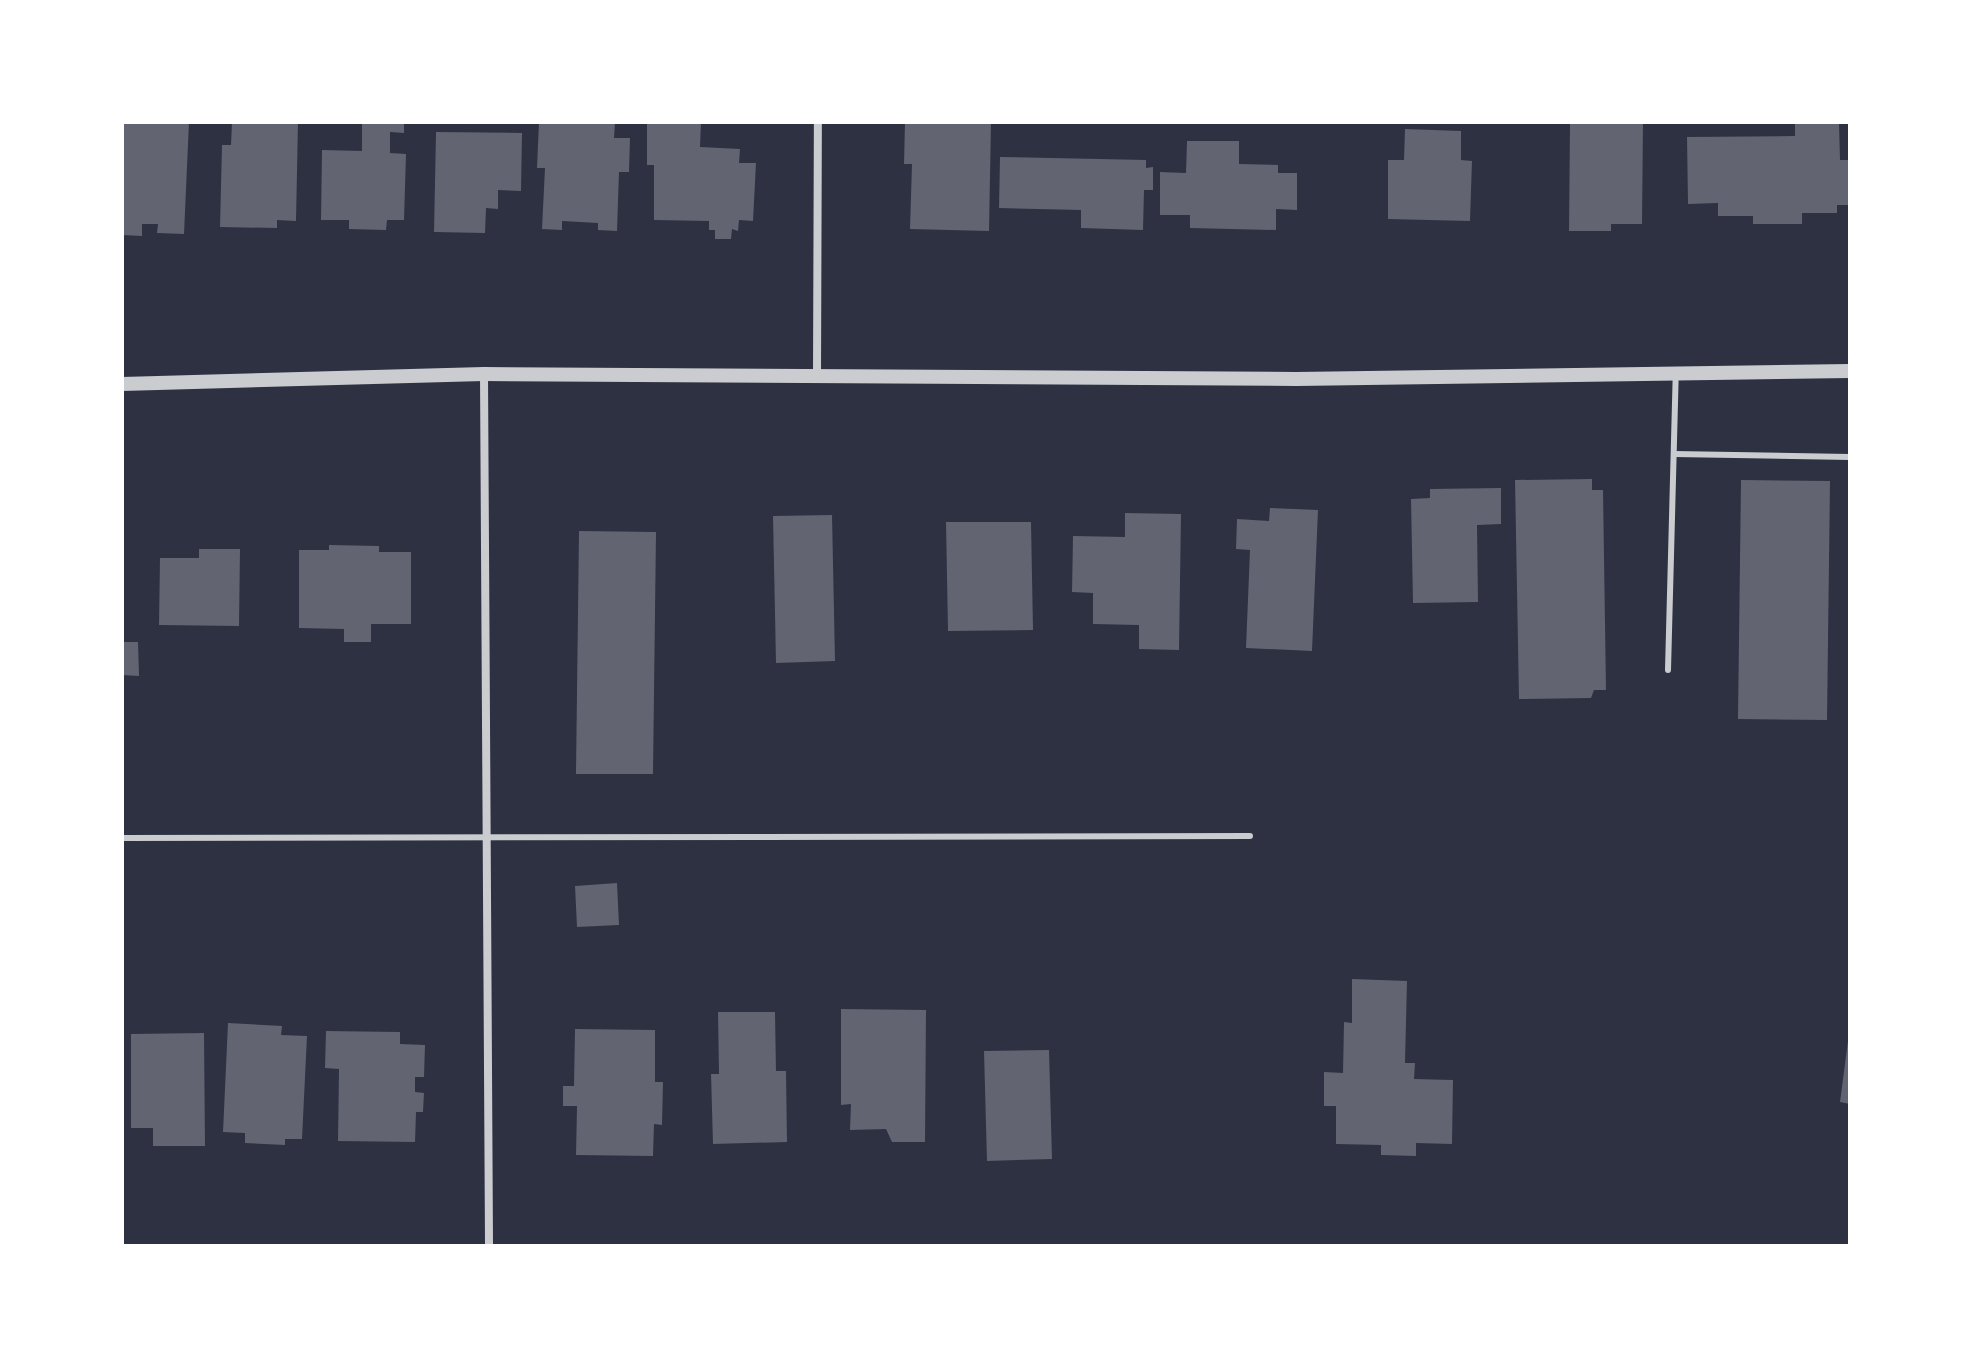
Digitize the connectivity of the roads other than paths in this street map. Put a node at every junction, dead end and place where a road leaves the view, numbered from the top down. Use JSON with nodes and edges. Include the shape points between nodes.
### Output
{"nodes":[{"id":1,"x":818,"y":122,"type":"edge"},
{"id":2,"x":1850,"y":371,"type":"edge"},
{"id":3,"x":1676,"y":373,"type":"junction"},
{"id":4,"x":484,"y":374,"type":"junction"},
{"id":5,"x":817,"y":374,"type":"junction"},
{"id":6,"x":122,"y":384,"type":"edge"},
{"id":7,"x":1674,"y":454,"type":"junction"},
{"id":8,"x":1850,"y":457,"type":"edge"},
{"id":9,"x":1668,"y":670,"type":"dead end"},
{"id":10,"x":1250,"y":836,"type":"dead end"},
{"id":11,"x":122,"y":838,"type":"edge"},
{"id":12,"x":487,"y":838,"type":"junction"},
{"id":13,"x":489,"y":1246,"type":"edge"}],
"edges":[{"from":1,"to":5,"type":"street"},
{"from":2,"to":3,"type":"street"},
{"from":3,"to":5,"type":"street","via":[[1296,379]]},
{"from":3,"to":7,"type":"lane"},
{"from":4,"to":5,"type":"street"},
{"from":4,"to":6,"type":"street"},
{"from":4,"to":12,"type":"street"},
{"from":7,"to":8,"type":"lane"},
{"from":7,"to":9,"type":"lane"},
{"from":10,"to":12,"type":"lane"},
{"from":11,"to":12,"type":"lane"},
{"from":12,"to":13,"type":"street"}]}
